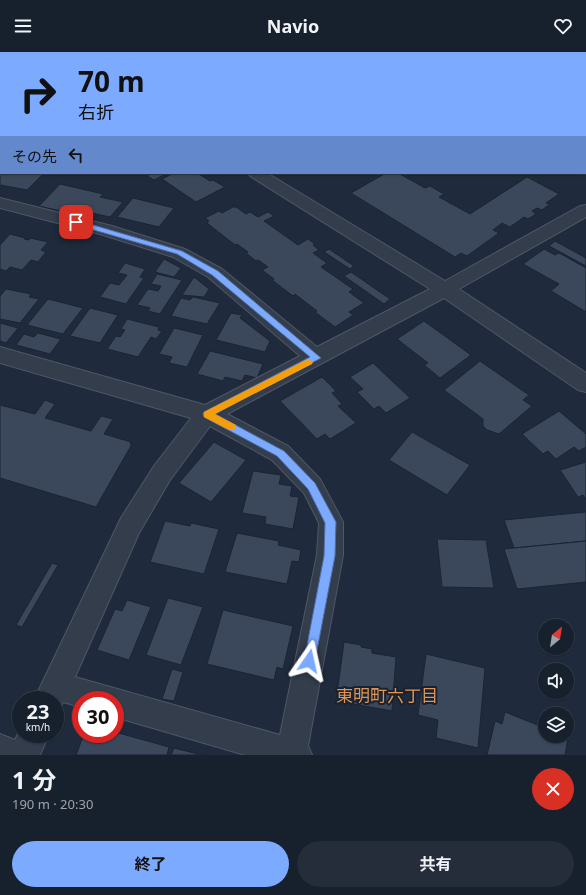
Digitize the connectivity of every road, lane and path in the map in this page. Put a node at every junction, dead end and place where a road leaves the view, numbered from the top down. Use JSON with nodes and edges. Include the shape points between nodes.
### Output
{"nodes":[{"id":1,"x":258,"y":174,"type":"edge"},
{"id":2,"x":0,"y":203,"type":"edge"},
{"id":3,"x":586,"y":210,"type":"edge"},
{"id":4,"x":445,"y":289,"type":"junction"},
{"id":5,"x":0,"y":355,"type":"edge"},
{"id":6,"x":316,"y":358,"type":"junction"},
{"id":7,"x":586,"y":384,"type":"edge"},
{"id":8,"x":207,"y":414,"type":"junction"},
{"id":9,"x":54,"y":691,"type":"edge"},
{"id":10,"x":124,"y":705,"type":"edge"},
{"id":11,"x":30,"y":743,"type":"edge"},
{"id":12,"x":0,"y":749,"type":"edge"},
{"id":13,"x":294,"y":754,"type":"edge"},
{"id":14,"x":13,"y":755,"type":"edge"},
{"id":15,"x":24,"y":755,"type":"edge"}],
"edges":[{"from":1,"to":4,"type":"street"},
{"from":2,"to":6,"type":"street","via":[[179,252],[215,273]]},
{"from":3,"to":4,"type":"street"},
{"from":4,"to":6,"type":"street"},
{"from":4,"to":7,"type":"street"},
{"from":5,"to":8,"type":"street"},
{"from":6,"to":8,"type":"street"},
{"from":8,"to":9,"type":"street","via":[[162,473],[130,526]]},
{"from":8,"to":13,"type":"street","via":[[280,453],[312,486],[331,522],[330,556]]},
{"from":10,"to":13,"type":"street"},
{"from":11,"to":15,"type":"street"},
{"from":12,"to":14,"type":"street"}]}
